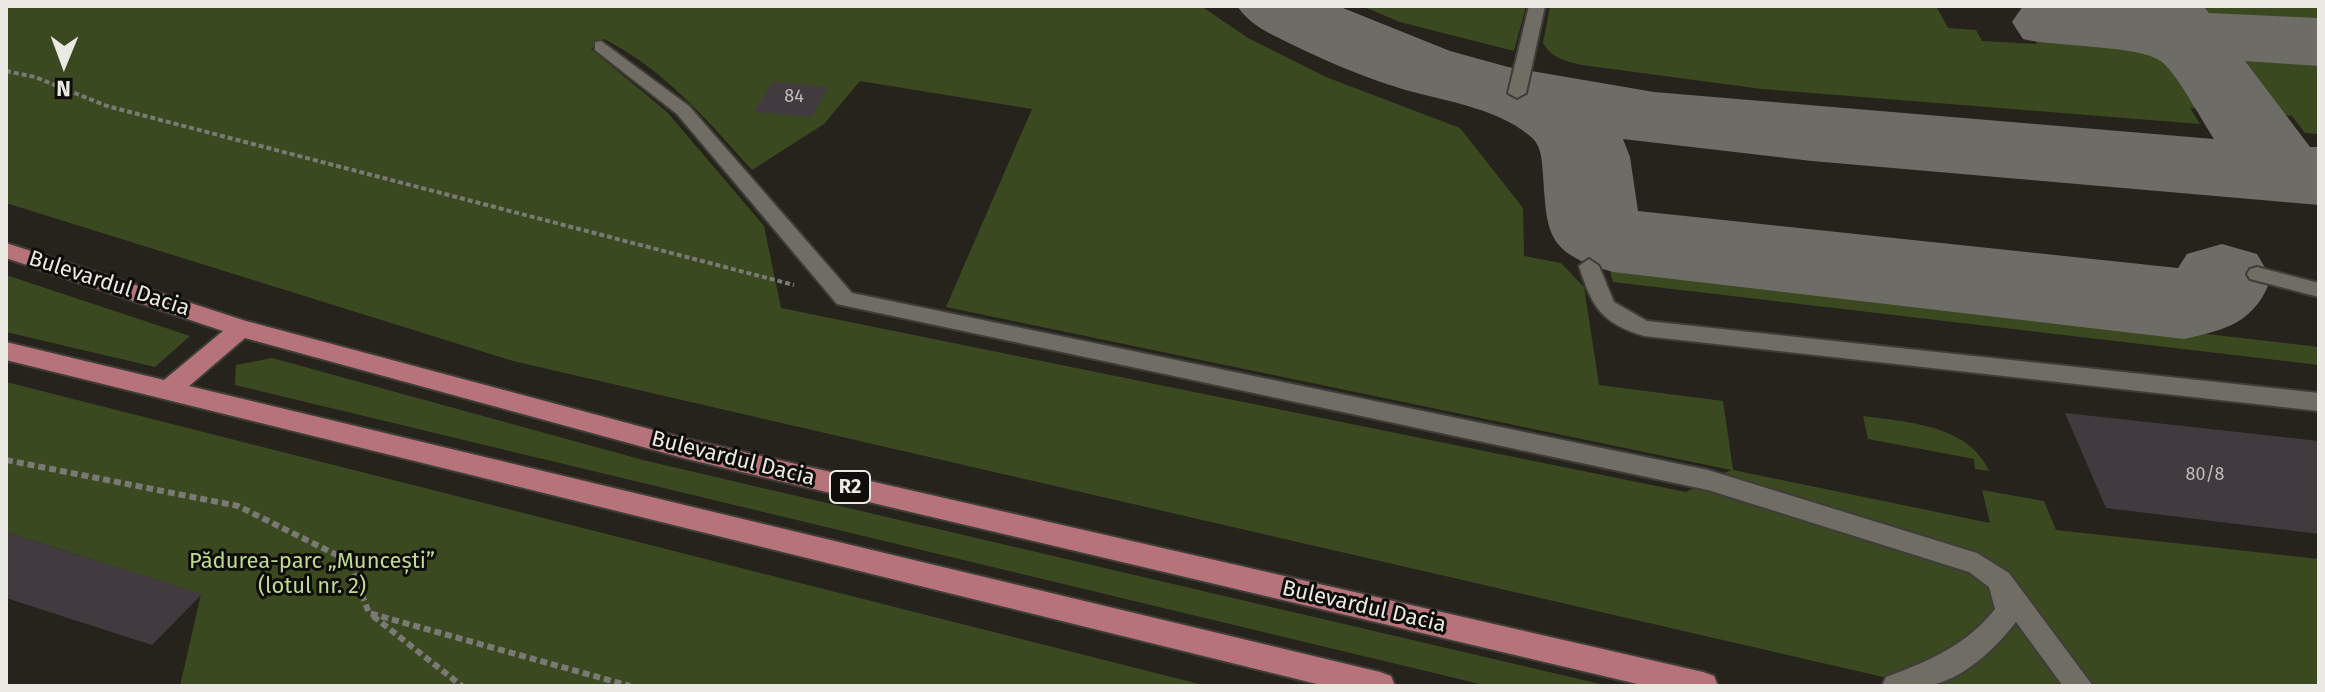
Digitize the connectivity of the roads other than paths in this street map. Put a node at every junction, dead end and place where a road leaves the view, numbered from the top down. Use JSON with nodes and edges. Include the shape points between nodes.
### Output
{"nodes":[{"id":1,"x":1537,"y":6,"type":"edge"},
{"id":2,"x":601,"y":46,"type":"dead end"},
{"id":3,"x":1517,"y":93,"type":"dead end"},
{"id":4,"x":6,"y":250,"type":"edge"},
{"id":5,"x":1589,"y":266,"type":"dead end"},
{"id":6,"x":2257,"y":274,"type":"dead end"},
{"id":7,"x":2319,"y":290,"type":"edge"},
{"id":8,"x":241,"y":328,"type":"junction"},
{"id":9,"x":6,"y":351,"type":"edge"},
{"id":10,"x":170,"y":389,"type":"junction"},
{"id":11,"x":2319,"y":402,"type":"edge"},
{"id":12,"x":2000,"y":581,"type":"junction"},
{"id":13,"x":1380,"y":686,"type":"edge"},
{"id":14,"x":1703,"y":686,"type":"edge"},
{"id":15,"x":1896,"y":686,"type":"edge"},
{"id":16,"x":2079,"y":686,"type":"edge"}],
"edges":[{"from":1,"to":3,"type":"lane"},
{"from":2,"to":12,"type":"lane","via":[[683,110],[845,299],[1708,480],[1977,564]]},
{"from":4,"to":8,"type":"main road","name":"Bulevardul Dacia","number":"R2"},
{"from":5,"to":11,"type":"lane","via":[[1611,315],[1644,328]]},
{"from":6,"to":7,"type":"lane"},
{"from":8,"to":10,"type":"main road"},
{"from":8,"to":14,"type":"main road","name":"Bulevardul Dacia","number":"R2","via":[[687,449]]},
{"from":9,"to":10,"type":"main road"},
{"from":10,"to":13,"type":"main road"},
{"from":12,"to":15,"type":"lane","via":[[2009,611],[1991,637],[1960,661]]},
{"from":12,"to":16,"type":"lane"}]}
